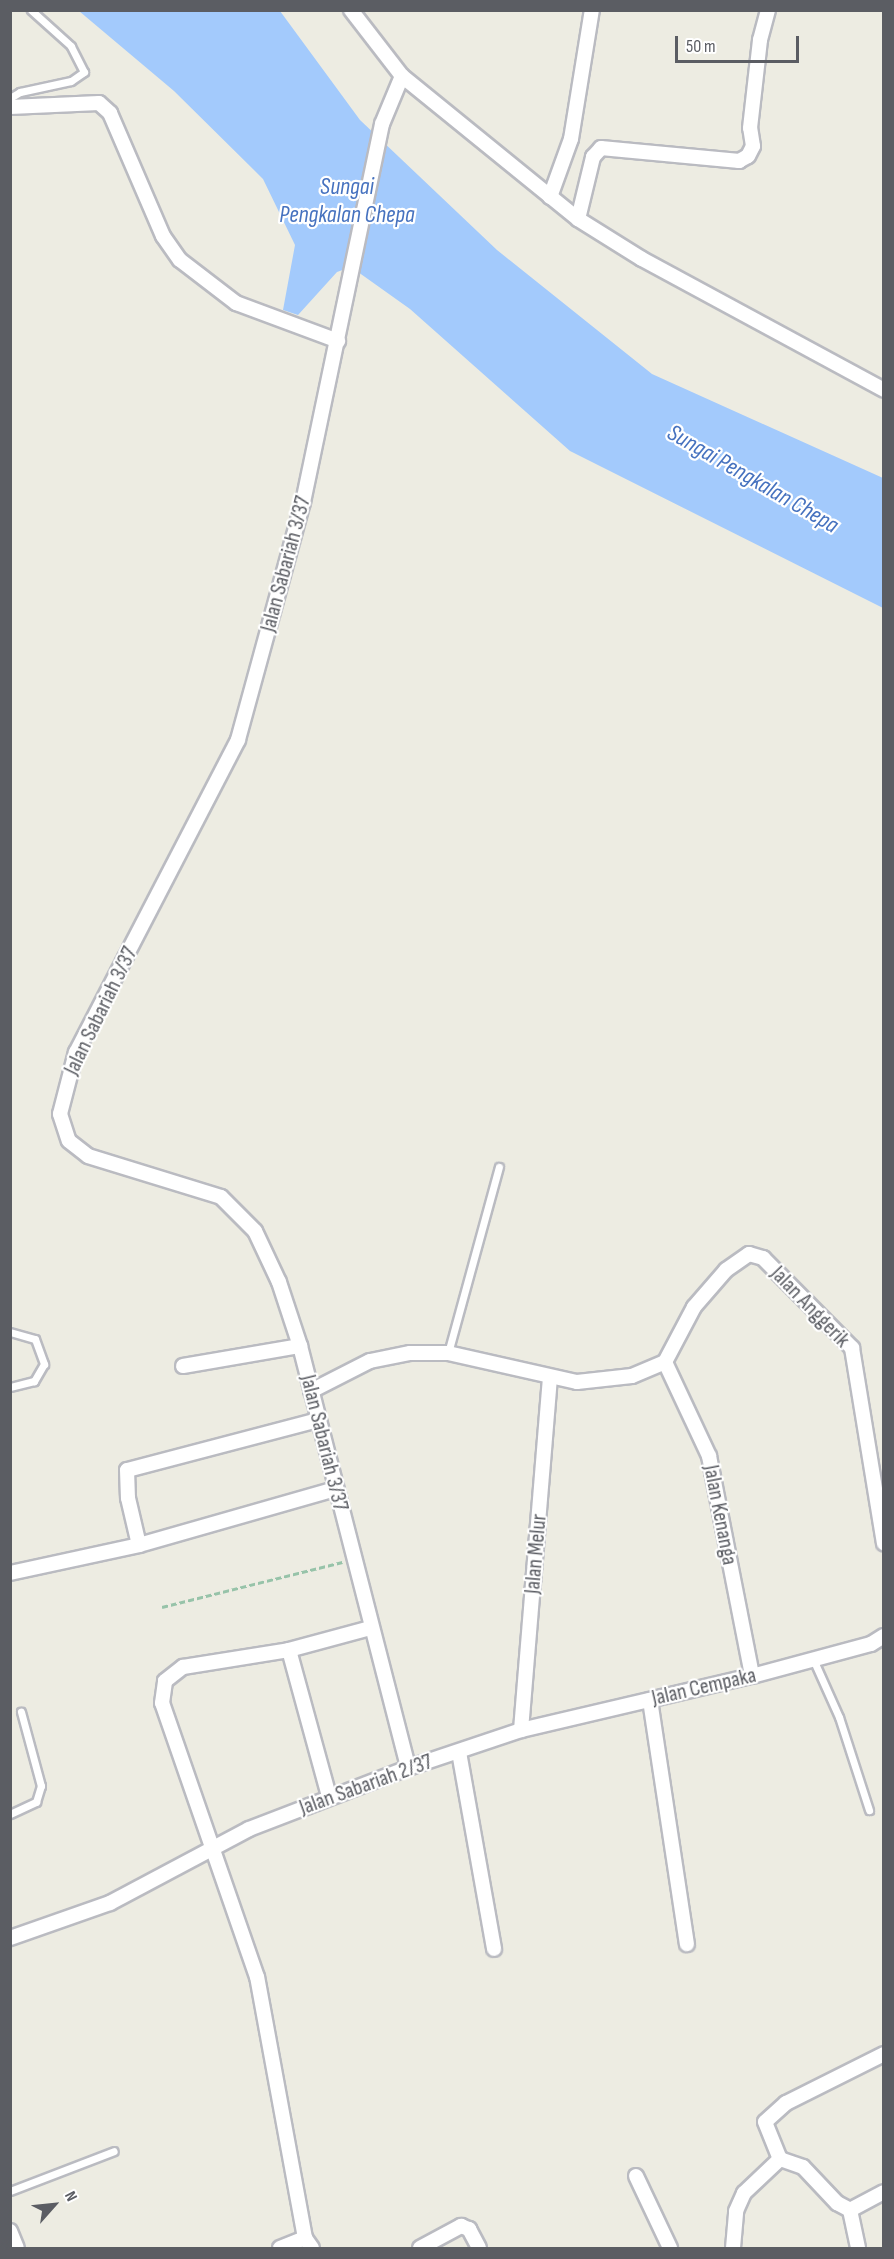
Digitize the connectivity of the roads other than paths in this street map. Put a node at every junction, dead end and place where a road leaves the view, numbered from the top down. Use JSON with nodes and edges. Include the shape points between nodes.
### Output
{"nodes":[{"id":1,"x":31,"y":10,"type":"edge"},
{"id":2,"x":351,"y":10,"type":"edge"},
{"id":3,"x":592,"y":10,"type":"edge"},
{"id":4,"x":768,"y":10,"type":"edge"},
{"id":5,"x":402,"y":76,"type":"junction"},
{"id":6,"x":10,"y":98,"type":"edge"},
{"id":7,"x":10,"y":107,"type":"edge"},
{"id":8,"x":550,"y":197,"type":"junction"},
{"id":9,"x":578,"y":219,"type":"junction"},
{"id":10,"x":338,"y":341,"type":"junction"},
{"id":11,"x":884,"y":390,"type":"edge"},
{"id":12,"x":499,"y":1167,"type":"dead end"},
{"id":13,"x":10,"y":1332,"type":"edge"},
{"id":14,"x":300,"y":1346,"type":"junction"},
{"id":15,"x":448,"y":1353,"type":"junction"},
{"id":16,"x":665,"y":1362,"type":"junction"},
{"id":17,"x":183,"y":1366,"type":"dead end"},
{"id":18,"x":550,"y":1378,"type":"junction"},
{"id":19,"x":10,"y":1387,"type":"edge"},
{"id":20,"x":311,"y":1391,"type":"junction"},
{"id":21,"x":318,"y":1420,"type":"junction"},
{"id":22,"x":336,"y":1489,"type":"junction"},
{"id":23,"x":880,"y":1513,"type":"edge"},
{"id":24,"x":884,"y":1543,"type":"edge"},
{"id":25,"x":139,"y":1545,"type":"junction"},
{"id":26,"x":10,"y":1573,"type":"edge"},
{"id":27,"x":370,"y":1628,"type":"junction"},
{"id":28,"x":884,"y":1636,"type":"edge"},
{"id":29,"x":289,"y":1650,"type":"junction"},
{"id":30,"x":813,"y":1659,"type":"junction"},
{"id":31,"x":752,"y":1676,"type":"junction"},
{"id":32,"x":650,"y":1700,"type":"junction"},
{"id":33,"x":21,"y":1712,"type":"dead end"},
{"id":34,"x":521,"y":1730,"type":"junction"},
{"id":35,"x":459,"y":1752,"type":"junction"},
{"id":36,"x":408,"y":1768,"type":"junction"},
{"id":37,"x":329,"y":1796,"type":"junction"},
{"id":38,"x":869,"y":1810,"type":"dead end"},
{"id":39,"x":10,"y":1814,"type":"edge"},
{"id":40,"x":214,"y":1847,"type":"junction"},
{"id":41,"x":10,"y":1938,"type":"edge"},
{"id":42,"x":687,"y":1944,"type":"dead end"},
{"id":43,"x":494,"y":1949,"type":"dead end"},
{"id":44,"x":884,"y":2054,"type":"edge"},
{"id":45,"x":114,"y":2151,"type":"dead end"},
{"id":46,"x":780,"y":2159,"type":"junction"},
{"id":47,"x":636,"y":2176,"type":"dead end"},
{"id":48,"x":10,"y":2192,"type":"edge"},
{"id":49,"x":884,"y":2192,"type":"edge"},
{"id":50,"x":850,"y":2210,"type":"junction"},
{"id":51,"x":10,"y":2231,"type":"edge"},
{"id":52,"x":309,"y":2243,"type":"edge"},
{"id":53,"x":17,"y":2248,"type":"edge"},
{"id":54,"x":280,"y":2248,"type":"edge"},
{"id":55,"x":420,"y":2248,"type":"edge"},
{"id":56,"x":479,"y":2248,"type":"edge"},
{"id":57,"x":670,"y":2248,"type":"edge"},
{"id":58,"x":733,"y":2248,"type":"edge"},
{"id":59,"x":858,"y":2248,"type":"edge"}],
"edges":[{"from":1,"to":6,"type":"lane","via":[[71,46],[84,72],[71,81],[20,92]]},
{"from":2,"to":5,"type":"street"},
{"from":3,"to":8,"type":"street","via":[[571,139]]},
{"from":4,"to":9,"type":"street","via":[[760,40],[750,128],[753,146],[748,156],[739,161],[601,148],[593,157]]},
{"from":5,"to":8,"type":"street"},
{"from":5,"to":10,"type":"street","name":"Jalan Sabariah 3/37","via":[[382,123]]},
{"from":7,"to":10,"type":"street","via":[[99,104],[110,113],[163,236],[180,260],[236,303]]},
{"from":8,"to":9,"type":"street"},
{"from":9,"to":11,"type":"street","via":[[642,259]]},
{"from":10,"to":14,"type":"street","name":"Jalan Sabariah 3/37","via":[[303,502],[238,740],[76,1052],[60,1114],[69,1141],[88,1156],[221,1197],[255,1231],[279,1282]]},
{"from":12,"to":15,"type":"lane"},
{"from":13,"to":19,"type":"lane","via":[[35,1339],[44,1364],[34,1382]]},
{"from":14,"to":17,"type":"street"},
{"from":14,"to":20,"type":"street","name":"Jalan Sabariah 3/37"},
{"from":15,"to":18,"type":"street"},
{"from":15,"to":20,"type":"street","via":[[410,1353],[370,1361]]},
{"from":16,"to":18,"type":"street","via":[[611,1380]]},
{"from":16,"to":23,"type":"street","name":"Jalan Anggerik","via":[[694,1307],[726,1270],[748,1254],[763,1258],[852,1348]]},
{"from":16,"to":31,"type":"street","name":"Jalan Kenanga","via":[[709,1456]]},
{"from":18,"to":34,"type":"street","name":"Jalan Melur"},
{"from":20,"to":21,"type":"street","name":"Jalan Sabariah 3/37"},
{"from":21,"to":22,"type":"street","name":"Jalan Sabariah 3/37"},
{"from":21,"to":25,"type":"street","via":[[127,1470],[128,1498]]},
{"from":22,"to":25,"type":"street"},
{"from":22,"to":27,"type":"street","name":"Jalan Sabariah 3/37"},
{"from":23,"to":24,"type":"street","name":"Jalan Anggerik"},
{"from":25,"to":26,"type":"street"},
{"from":27,"to":29,"type":"street"},
{"from":27,"to":36,"type":"street","name":"Jalan Sabariah 3/37"},
{"from":28,"to":30,"type":"street","name":"Jalan Cempaka"},
{"from":29,"to":37,"type":"street"},
{"from":29,"to":40,"type":"street","via":[[183,1667],[165,1681],[162,1703],[172,1739]]},
{"from":30,"to":31,"type":"street","name":"Jalan Cempaka"},
{"from":30,"to":38,"type":"lane","via":[[839,1717]]},
{"from":31,"to":32,"type":"street","name":"Jalan Cempaka"},
{"from":32,"to":34,"type":"street","name":"Jalan Cempaka"},
{"from":32,"to":42,"type":"street"},
{"from":33,"to":39,"type":"lane","via":[[41,1786],[36,1802]]},
{"from":34,"to":35,"type":"street","name":"Jalan Sabariah 2/37"},
{"from":35,"to":36,"type":"street","name":"Jalan Sabariah 2/37"},
{"from":35,"to":43,"type":"street"},
{"from":36,"to":37,"type":"street","name":"Jalan Sabariah 2/37"},
{"from":37,"to":40,"type":"street","name":"Jalan Sabariah 2/37"},
{"from":40,"to":41,"type":"street","name":"Jalan Sabariah 2/37","via":[[110,1903]]},
{"from":40,"to":52,"type":"street","via":[[257,1977]]},
{"from":44,"to":46,"type":"street","via":[[772,2113],[765,2129]]},
{"from":45,"to":48,"type":"lane"},
{"from":46,"to":50,"type":"street","via":[[803,2168]]},
{"from":46,"to":58,"type":"street","via":[[744,2193],[736,2211]]},
{"from":47,"to":57,"type":"street"},
{"from":49,"to":50,"type":"street"},
{"from":50,"to":59,"type":"street"},
{"from":51,"to":53,"type":"street"},
{"from":52,"to":54,"type":"street"},
{"from":55,"to":56,"type":"street","via":[[461,2226],[469,2229]]}]}
